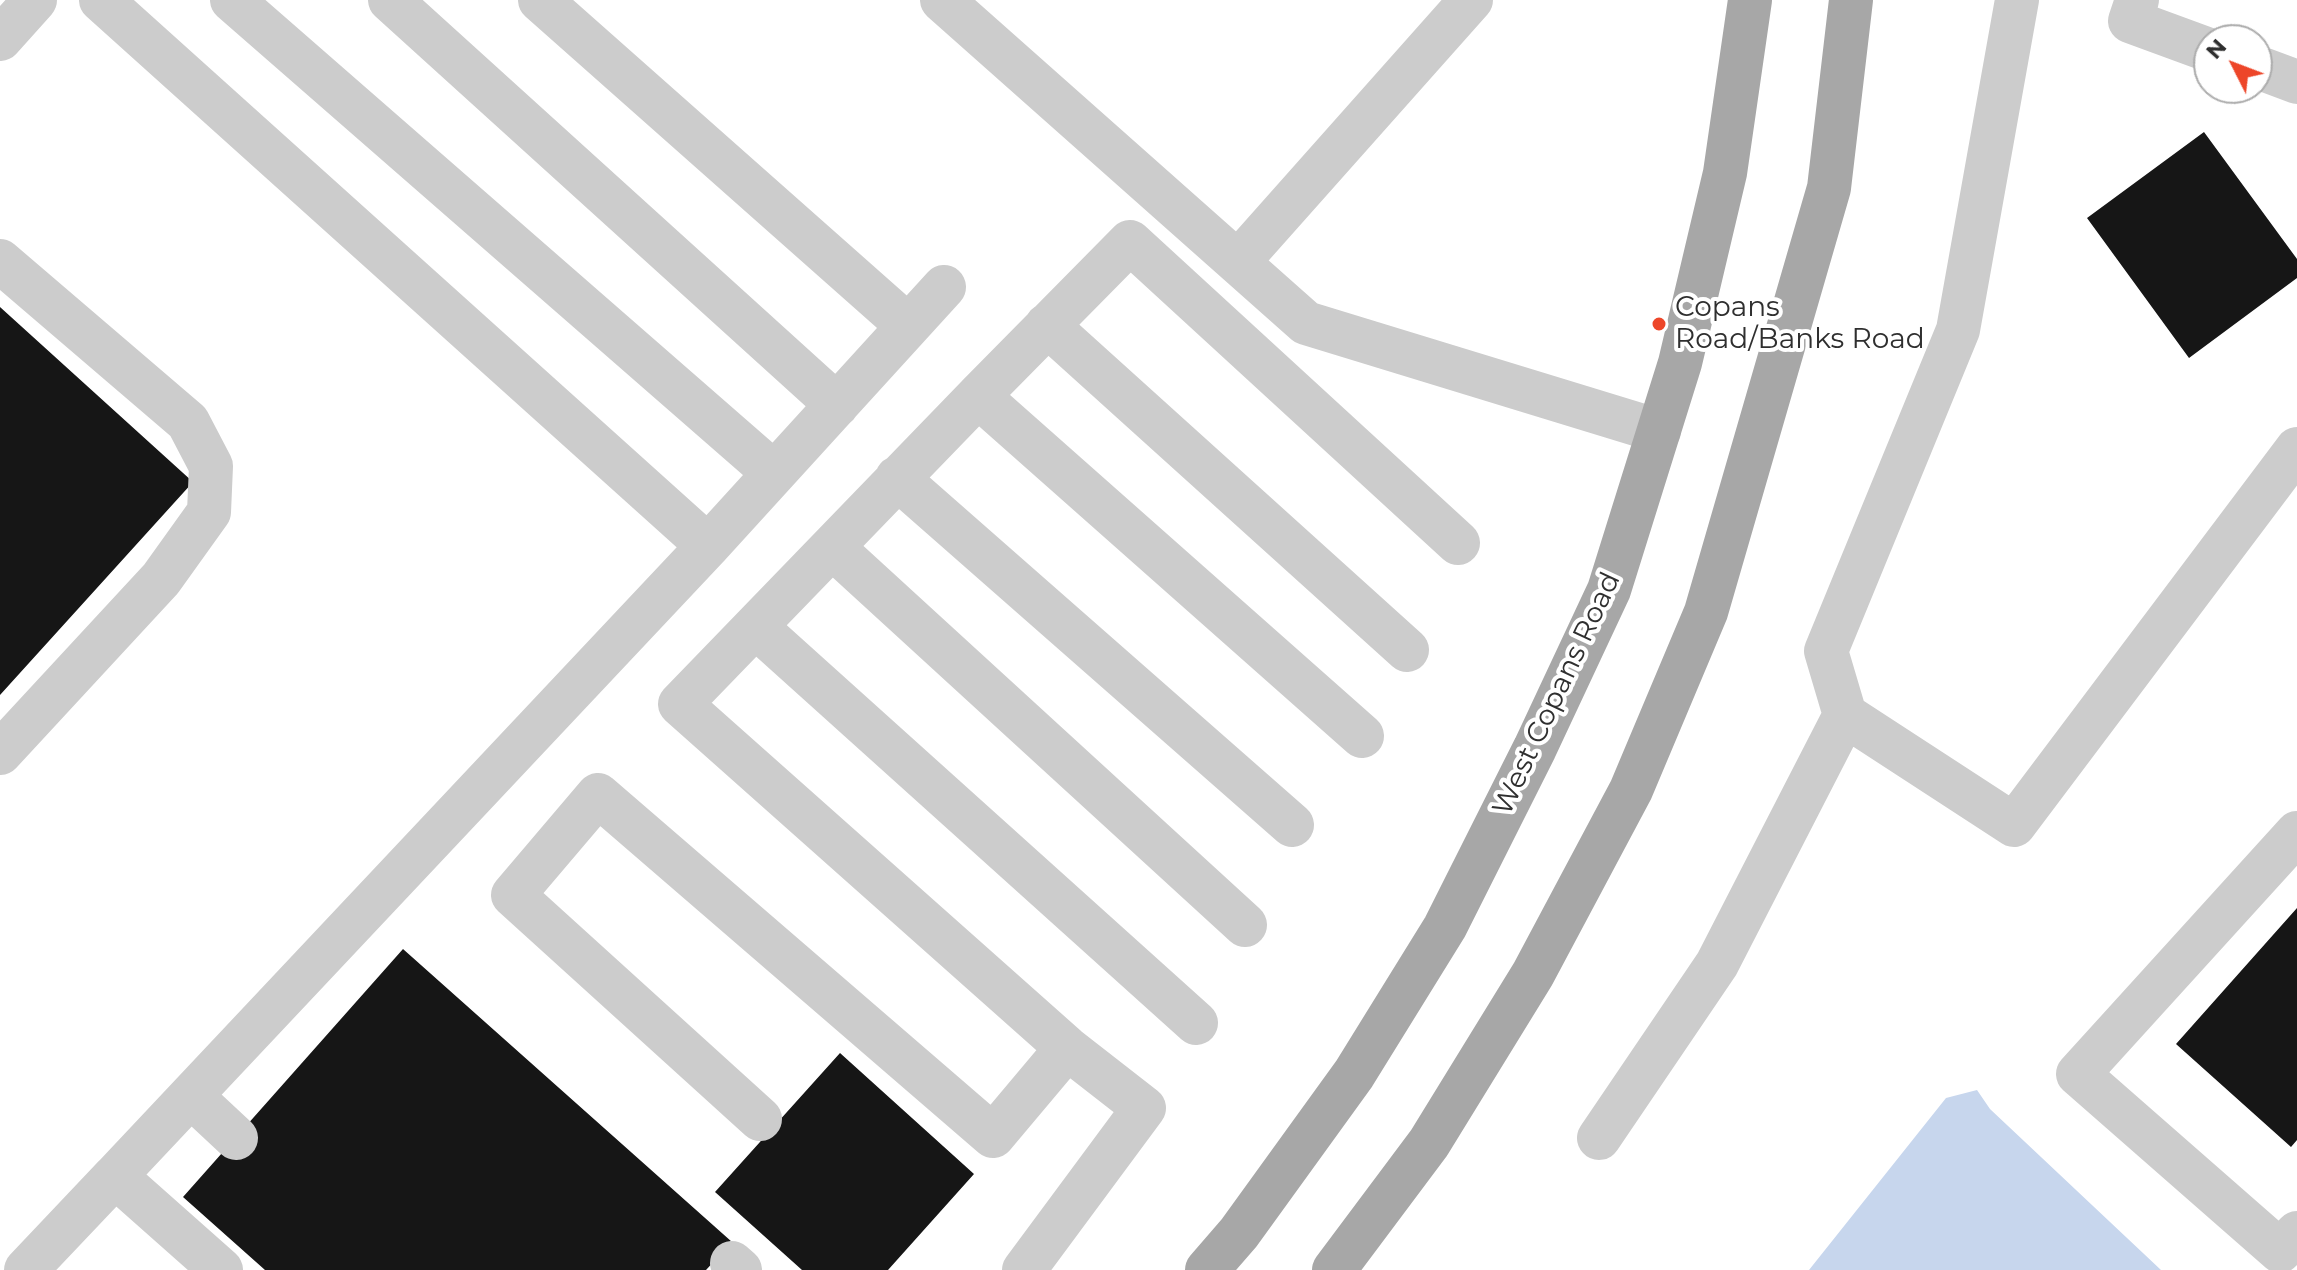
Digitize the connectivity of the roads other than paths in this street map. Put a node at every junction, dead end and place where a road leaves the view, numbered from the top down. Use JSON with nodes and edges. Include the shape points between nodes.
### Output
{"nodes":[{"id":1,"x":35,"y":0,"type":"edge"},
{"id":2,"x":101,"y":0,"type":"edge"},
{"id":3,"x":232,"y":0,"type":"edge"},
{"id":4,"x":390,"y":0,"type":"edge"},
{"id":5,"x":540,"y":0,"type":"edge"},
{"id":6,"x":942,"y":0,"type":"edge"},
{"id":7,"x":1471,"y":0,"type":"edge"},
{"id":8,"x":1750,"y":0,"type":"edge"},
{"id":9,"x":1851,"y":0,"type":"edge"},
{"id":10,"x":2017,"y":0,"type":"edge"},
{"id":11,"x":2137,"y":0,"type":"edge"},
{"id":12,"x":0,"y":39,"type":"edge"},
{"id":13,"x":2193,"y":44,"type":"edge"},
{"id":14,"x":2273,"y":73,"type":"edge"},
{"id":15,"x":2297,"y":82,"type":"edge"},
{"id":16,"x":0,"y":261,"type":"edge"},
{"id":17,"x":1238,"y":262,"type":"junction"},
{"id":18,"x":944,"y":287,"type":"dead end"},
{"id":19,"x":1047,"y":325,"type":"junction"},
{"id":20,"x":908,"y":326,"type":"junction"},
{"id":21,"x":978,"y":396,"type":"junction"},
{"id":22,"x":837,"y":405,"type":"junction"},
{"id":23,"x":1659,"y":431,"type":"junction"},
{"id":24,"x":2297,"y":449,"type":"edge"},
{"id":25,"x":774,"y":473,"type":"junction"},
{"id":26,"x":897,"y":478,"type":"junction"},
{"id":27,"x":1458,"y":543,"type":"dead end"},
{"id":28,"x":708,"y":546,"type":"junction"},
{"id":29,"x":832,"y":547,"type":"junction"},
{"id":30,"x":756,"y":627,"type":"junction"},
{"id":31,"x":1407,"y":650,"type":"dead end"},
{"id":32,"x":1845,"y":715,"type":"junction"},
{"id":33,"x":1362,"y":736,"type":"dead end"},
{"id":34,"x":0,"y":753,"type":"edge"},
{"id":35,"x":1292,"y":825,"type":"dead end"},
{"id":36,"x":2297,"y":833,"type":"edge"},
{"id":37,"x":1245,"y":925,"type":"dead end"},
{"id":38,"x":1196,"y":1023,"type":"dead end"},
{"id":39,"x":1067,"y":1048,"type":"junction"},
{"id":40,"x":191,"y":1096,"type":"junction"},
{"id":41,"x":760,"y":1119,"type":"dead end"},
{"id":42,"x":236,"y":1138,"type":"dead end"},
{"id":43,"x":1599,"y":1138,"type":"dead end"},
{"id":44,"x":115,"y":1176,"type":"junction"},
{"id":45,"x":2281,"y":1251,"type":"edge"},
{"id":46,"x":26,"y":1270,"type":"edge"},
{"id":47,"x":221,"y":1270,"type":"edge"},
{"id":48,"x":1024,"y":1270,"type":"edge"},
{"id":49,"x":1207,"y":1270,"type":"edge"},
{"id":50,"x":1334,"y":1270,"type":"edge"}],
"edges":[{"from":1,"to":12,"type":"street"},
{"from":2,"to":28,"type":"street"},
{"from":3,"to":25,"type":"street"},
{"from":4,"to":22,"type":"street"},
{"from":5,"to":20,"type":"street"},
{"from":6,"to":17,"type":"street"},
{"from":7,"to":17,"type":"street"},
{"from":8,"to":23,"type":"main road","name":"West Copans Road","via":[[1725,173]]},
{"from":9,"to":50,"type":"main road","via":[[1829,188],[1700,625],[1631,790],[1533,974],[1429,1143]]},
{"from":10,"to":32,"type":"street","via":[[1958,330],[1826,651]]},
{"from":11,"to":13,"type":"street","via":[[2130,21]]},
{"from":14,"to":15,"type":"street"},
{"from":16,"to":34,"type":"street","via":[[188,422],[211,466],[209,512],[161,579]]},
{"from":17,"to":23,"type":"street","via":[[1306,323]]},
{"from":18,"to":20,"type":"street"},
{"from":19,"to":21,"type":"street"},
{"from":19,"to":27,"type":"street","via":[[1130,242]]},
{"from":19,"to":31,"type":"street"},
{"from":20,"to":22,"type":"street"},
{"from":21,"to":26,"type":"street"},
{"from":21,"to":33,"type":"street"},
{"from":22,"to":25,"type":"street"},
{"from":23,"to":49,"type":"main road","name":"West Copans Road","via":[[1609,590],[1445,927],[1354,1074]]},
{"from":24,"to":32,"type":"street","via":[[2014,825]]},
{"from":25,"to":28,"type":"street"},
{"from":26,"to":29,"type":"street"},
{"from":26,"to":35,"type":"street"},
{"from":28,"to":40,"type":"street"},
{"from":29,"to":30,"type":"street"},
{"from":29,"to":37,"type":"street"},
{"from":30,"to":38,"type":"street"},
{"from":30,"to":39,"type":"street","via":[[680,704]]},
{"from":32,"to":43,"type":"street","via":[[1717,964]]},
{"from":36,"to":45,"type":"street","via":[[2078,1074]]},
{"from":39,"to":41,"type":"street","via":[[993,1136],[598,795],[513,895]]},
{"from":39,"to":48,"type":"street","via":[[1144,1108]]},
{"from":40,"to":42,"type":"street"},
{"from":40,"to":44,"type":"street"},
{"from":44,"to":46,"type":"street"},
{"from":44,"to":47,"type":"street"}]}
